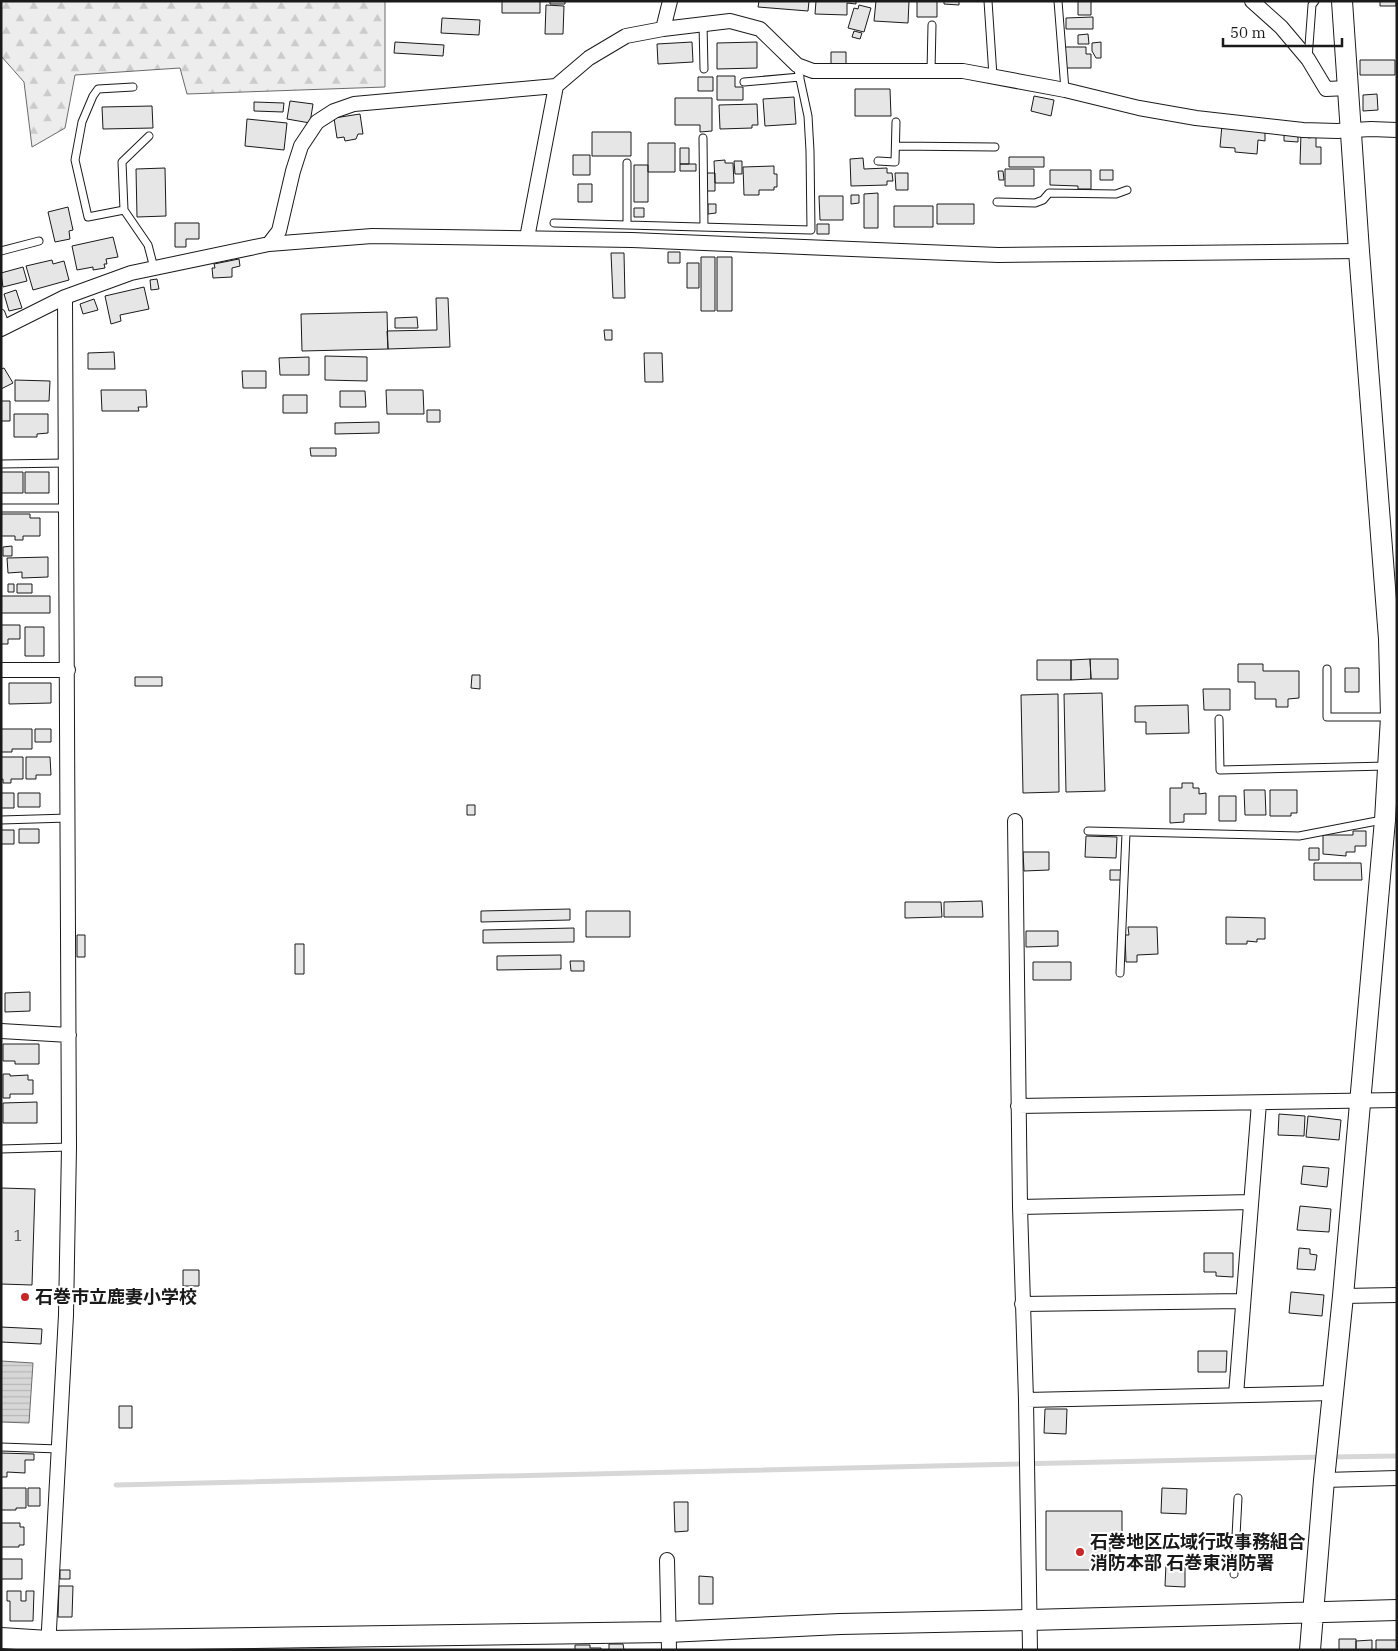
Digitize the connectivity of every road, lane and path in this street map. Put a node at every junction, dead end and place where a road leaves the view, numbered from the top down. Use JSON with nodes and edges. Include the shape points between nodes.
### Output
{"nodes":[{"id":1,"x":670,"y":1,"type":"edge"},
{"id":2,"x":988,"y":1,"type":"edge"},
{"id":3,"x":1058,"y":1,"type":"edge"},
{"id":4,"x":1252,"y":1,"type":"edge"},
{"id":5,"x":1315,"y":1,"type":"edge"},
{"id":6,"x":1342,"y":1,"type":"edge"},
{"id":7,"x":704,"y":24,"type":"junction"},
{"id":8,"x":932,"y":25,"type":"dead end"},
{"id":9,"x":662,"y":29,"type":"junction"},
{"id":10,"x":1308,"y":59,"type":"junction"},
{"id":11,"x":704,"y":69,"type":"dead end"},
{"id":12,"x":798,"y":71,"type":"junction"},
{"id":13,"x":931,"y":71,"type":"junction"},
{"id":14,"x":993,"y":76,"type":"junction"},
{"id":15,"x":744,"y":82,"type":"dead end"},
{"id":16,"x":556,"y":86,"type":"junction"},
{"id":17,"x":133,"y":87,"type":"dead end"},
{"id":18,"x":1348,"y":88,"type":"junction"},
{"id":19,"x":1065,"y":90,"type":"junction"},
{"id":20,"x":896,"y":122,"type":"dead end"},
{"id":21,"x":1350,"y":130,"type":"junction"},
{"id":22,"x":1397,"y":130,"type":"edge"},
{"id":23,"x":149,"y":136,"type":"dead end"},
{"id":24,"x":703,"y":138,"type":"dead end"},
{"id":25,"x":896,"y":146,"type":"junction"},
{"id":26,"x":995,"y":147,"type":"dead end"},
{"id":27,"x":878,"y":162,"type":"dead end"},
{"id":28,"x":627,"y":163,"type":"dead end"},
{"id":29,"x":1127,"y":190,"type":"dead end"},
{"id":30,"x":996,"y":202,"type":"dead end"},
{"id":31,"x":124,"y":210,"type":"junction"},
{"id":32,"x":554,"y":223,"type":"dead end"},
{"id":33,"x":627,"y":225,"type":"junction"},
{"id":34,"x":704,"y":227,"type":"junction"},
{"id":35,"x":527,"y":238,"type":"junction"},
{"id":36,"x":39,"y":241,"type":"dead end"},
{"id":37,"x":269,"y":244,"type":"junction"},
{"id":38,"x":1359,"y":250,"type":"junction"},
{"id":39,"x":1,"y":251,"type":"edge"},
{"id":40,"x":154,"y":268,"type":"junction"},
{"id":41,"x":65,"y":297,"type":"junction"},
{"id":42,"x":3,"y":323,"type":"edge"},
{"id":43,"x":66,"y":463,"type":"junction"},
{"id":44,"x":1,"y":464,"type":"edge"},
{"id":45,"x":1,"y":508,"type":"edge"},
{"id":46,"x":66,"y":508,"type":"junction"},
{"id":47,"x":1327,"y":669,"type":"dead end"},
{"id":48,"x":1,"y":670,"type":"edge"},
{"id":49,"x":68,"y":670,"type":"junction"},
{"id":50,"x":1391,"y":717,"type":"junction"},
{"id":51,"x":1219,"y":719,"type":"dead end"},
{"id":52,"x":1389,"y":766,"type":"junction"},
{"id":53,"x":68,"y":818,"type":"junction"},
{"id":54,"x":1,"y":820,"type":"edge"},
{"id":55,"x":1391,"y":820,"type":"edge"},
{"id":56,"x":1015,"y":821,"type":"dead end"},
{"id":57,"x":1088,"y":831,"type":"dead end"},
{"id":58,"x":1126,"y":833,"type":"junction"},
{"id":59,"x":1120,"y":973,"type":"dead end"},
{"id":60,"x":1,"y":1031,"type":"edge"},
{"id":61,"x":69,"y":1035,"type":"junction"},
{"id":62,"x":1397,"y":1100,"type":"edge"},
{"id":63,"x":1360,"y":1101,"type":"junction"},
{"id":64,"x":1259,"y":1103,"type":"junction"},
{"id":65,"x":1018,"y":1106,"type":"junction"},
{"id":66,"x":69,"y":1147,"type":"junction"},
{"id":67,"x":1,"y":1149,"type":"edge"},
{"id":68,"x":1251,"y":1202,"type":"junction"},
{"id":69,"x":1020,"y":1207,"type":"junction"},
{"id":70,"x":1397,"y":1295,"type":"edge"},
{"id":71,"x":1343,"y":1296,"type":"junction"},
{"id":72,"x":1243,"y":1302,"type":"junction"},
{"id":73,"x":1022,"y":1304,"type":"junction"},
{"id":74,"x":1334,"y":1393,"type":"junction"},
{"id":75,"x":1236,"y":1395,"type":"junction"},
{"id":76,"x":1026,"y":1400,"type":"junction"},
{"id":77,"x":1,"y":1447,"type":"edge"},
{"id":78,"x":59,"y":1449,"type":"junction"},
{"id":79,"x":1324,"y":1474,"type":"junction"},
{"id":80,"x":1397,"y":1478,"type":"edge"},
{"id":81,"x":1238,"y":1498,"type":"dead end"},
{"id":82,"x":667,"y":1560,"type":"dead end"},
{"id":83,"x":1234,"y":1574,"type":"dead end"},
{"id":84,"x":1397,"y":1610,"type":"edge"},
{"id":85,"x":1314,"y":1612,"type":"junction"},
{"id":86,"x":1029,"y":1620,"type":"junction"},
{"id":87,"x":1,"y":1638,"type":"edge"},
{"id":88,"x":669,"y":1641,"type":"edge"},
{"id":89,"x":442,"y":1642,"type":"edge"},
{"id":90,"x":302,"y":1643,"type":"edge"},
{"id":91,"x":112,"y":1644,"type":"edge"},
{"id":92,"x":48,"y":1645,"type":"edge"},
{"id":93,"x":1030,"y":1650,"type":"edge"},
{"id":94,"x":1310,"y":1650,"type":"edge"}],
"edges":[{"from":1,"to":9,"type":"street"},
{"from":2,"to":14,"type":"lane"},
{"from":3,"to":19,"type":"lane"},
{"from":4,"to":10,"type":"street","via":[[1281,27]]},
{"from":5,"to":10,"type":"lane"},
{"from":6,"to":18,"type":"street"},
{"from":7,"to":9,"type":"street"},
{"from":7,"to":11,"type":"lane"},
{"from":7,"to":12,"type":"street","via":[[730,21],[760,29]]},
{"from":8,"to":13,"type":"lane"},
{"from":9,"to":16,"type":"street","via":[[626,36],[589,58]]},
{"from":10,"to":18,"type":"street","via":[[1326,89]]},
{"from":12,"to":13,"type":"street"},
{"from":12,"to":15,"type":"lane"},
{"from":12,"to":34,"type":"lane","via":[[808,116],[810,230]]},
{"from":13,"to":14,"type":"street","via":[[963,71]]},
{"from":14,"to":19,"type":"street"},
{"from":16,"to":35,"type":"street"},
{"from":16,"to":37,"type":"street","via":[[354,104],[334,110],[317,122],[302,146],[279,231]]},
{"from":17,"to":31,"type":"lane","via":[[98,89],[82,122],[75,160],[88,218]]},
{"from":18,"to":21,"type":"street"},
{"from":19,"to":21,"type":"street","via":[[1196,118],[1303,130]]},
{"from":20,"to":25,"type":"lane"},
{"from":21,"to":22,"type":"street"},
{"from":21,"to":38,"type":"street"},
{"from":23,"to":31,"type":"lane","via":[[122,162]]},
{"from":24,"to":34,"type":"lane"},
{"from":25,"to":26,"type":"lane"},
{"from":25,"to":27,"type":"lane","via":[[896,162]]},
{"from":28,"to":33,"type":"lane"},
{"from":29,"to":30,"type":"lane","via":[[1116,194],[1049,193],[1034,203]]},
{"from":31,"to":40,"type":"lane","via":[[148,245]]},
{"from":32,"to":33,"type":"lane"},
{"from":33,"to":34,"type":"lane"},
{"from":35,"to":37,"type":"street","via":[[372,236]]},
{"from":35,"to":38,"type":"street","via":[[998,255]]},
{"from":36,"to":39,"type":"lane"},
{"from":37,"to":40,"type":"street"},
{"from":38,"to":50,"type":"street","via":[[1389,639]]},
{"from":40,"to":41,"type":"street"},
{"from":41,"to":42,"type":"street"},
{"from":41,"to":43,"type":"street"},
{"from":43,"to":44,"type":"lane"},
{"from":43,"to":46,"type":"street"},
{"from":45,"to":46,"type":"lane"},
{"from":46,"to":49,"type":"street"},
{"from":47,"to":50,"type":"lane","via":[[1327,717]]},
{"from":48,"to":49,"type":"street"},
{"from":49,"to":53,"type":"street"},
{"from":50,"to":52,"type":"street"},
{"from":51,"to":52,"type":"lane","via":[[1220,770]]},
{"from":52,"to":55,"type":"street"},
{"from":53,"to":54,"type":"lane"},
{"from":53,"to":61,"type":"street"},
{"from":55,"to":58,"type":"lane","via":[[1299,836]]},
{"from":55,"to":63,"type":"street"},
{"from":56,"to":65,"type":"street"},
{"from":57,"to":58,"type":"lane"},
{"from":58,"to":59,"type":"lane"},
{"from":60,"to":61,"type":"street"},
{"from":61,"to":66,"type":"street"},
{"from":62,"to":63,"type":"street"},
{"from":63,"to":64,"type":"street"},
{"from":63,"to":71,"type":"street"},
{"from":64,"to":65,"type":"street"},
{"from":64,"to":68,"type":"street"},
{"from":65,"to":69,"type":"street"},
{"from":66,"to":67,"type":"lane"},
{"from":66,"to":78,"type":"street","via":[[66,1315]]},
{"from":68,"to":69,"type":"street"},
{"from":68,"to":72,"type":"street"},
{"from":69,"to":73,"type":"street"},
{"from":70,"to":71,"type":"street"},
{"from":71,"to":74,"type":"street"},
{"from":72,"to":73,"type":"street"},
{"from":72,"to":75,"type":"street"},
{"from":73,"to":76,"type":"street"},
{"from":74,"to":75,"type":"street"},
{"from":74,"to":79,"type":"street"},
{"from":75,"to":76,"type":"street"},
{"from":76,"to":86,"type":"street"},
{"from":77,"to":78,"type":"lane"},
{"from":78,"to":92,"type":"street"},
{"from":79,"to":80,"type":"street"},
{"from":79,"to":85,"type":"street"},
{"from":81,"to":83,"type":"lane"},
{"from":82,"to":88,"type":"street"},
{"from":84,"to":85,"type":"street"},
{"from":85,"to":86,"type":"street"},
{"from":85,"to":94,"type":"street"},
{"from":86,"to":88,"type":"street","via":[[840,1624]]},
{"from":86,"to":93,"type":"street"},
{"from":87,"to":92,"type":"street"},
{"from":88,"to":89,"type":"street"},
{"from":89,"to":90,"type":"street"},
{"from":90,"to":91,"type":"street"},
{"from":91,"to":92,"type":"street"}]}
